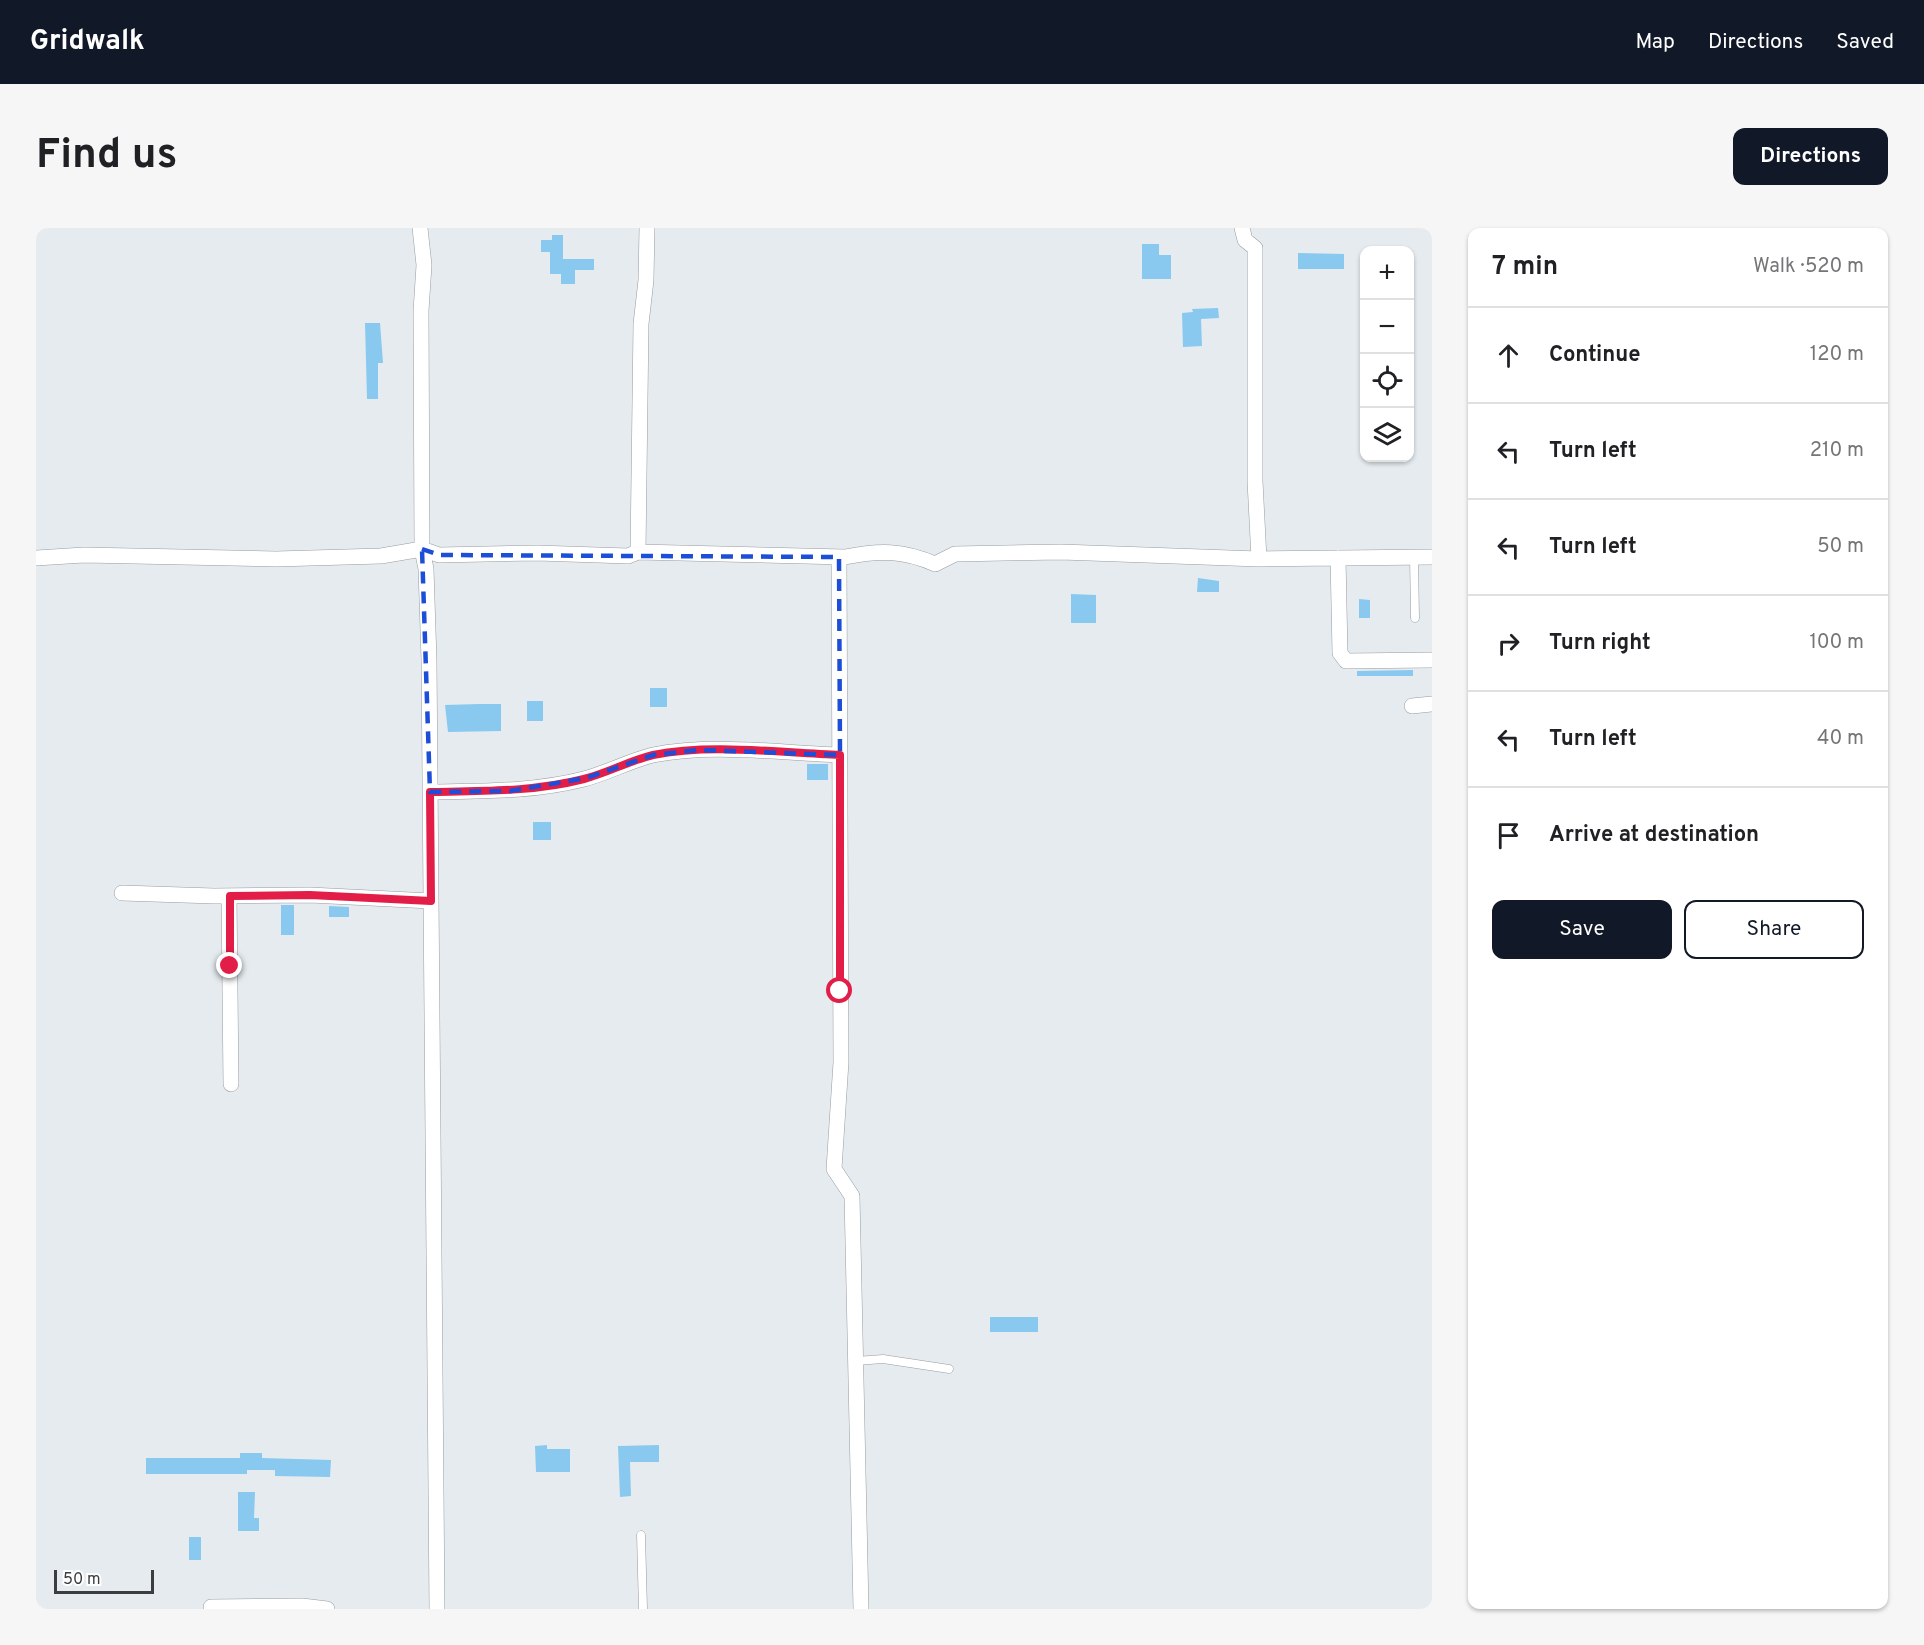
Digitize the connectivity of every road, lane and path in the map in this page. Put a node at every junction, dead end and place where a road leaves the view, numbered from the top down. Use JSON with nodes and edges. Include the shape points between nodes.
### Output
{"nodes":[{"id":1,"x":420,"y":228,"type":"edge"},
{"id":2,"x":647,"y":228,"type":"edge"},
{"id":3,"x":1242,"y":228,"type":"edge"},
{"id":4,"x":422,"y":549,"type":"junction"},
{"id":5,"x":638,"y":552,"type":"junction"},
{"id":6,"x":839,"y":557,"type":"junction"},
{"id":7,"x":1414,"y":557,"type":"junction"},
{"id":8,"x":1432,"y":557,"type":"edge"},
{"id":9,"x":36,"y":558,"type":"edge"},
{"id":10,"x":1338,"y":558,"type":"junction"},
{"id":11,"x":1258,"y":559,"type":"junction"},
{"id":12,"x":1415,"y":618,"type":"dead end"},
{"id":13,"x":1432,"y":660,"type":"edge"},
{"id":14,"x":1432,"y":704,"type":"edge"},
{"id":15,"x":1412,"y":706,"type":"dead end"},
{"id":16,"x":840,"y":755,"type":"junction"},
{"id":17,"x":430,"y":792,"type":"junction"},
{"id":18,"x":122,"y":893,"type":"dead end"},
{"id":19,"x":230,"y":896,"type":"junction"},
{"id":20,"x":431,"y":901,"type":"junction"},
{"id":21,"x":231,"y":1084,"type":"dead end"},
{"id":22,"x":856,"y":1361,"type":"junction"},
{"id":23,"x":949,"y":1369,"type":"dead end"},
{"id":24,"x":641,"y":1536,"type":"dead end"},
{"id":25,"x":211,"y":1607,"type":"dead end"},
{"id":26,"x":327,"y":1609,"type":"edge"},
{"id":27,"x":437,"y":1609,"type":"edge"},
{"id":28,"x":643,"y":1609,"type":"edge"},
{"id":29,"x":861,"y":1609,"type":"edge"}],
"edges":[{"from":1,"to":4,"type":"street","via":[[424,265]]},
{"from":2,"to":5,"type":"street","via":[[640,356]]},
{"from":3,"to":11,"type":"street","via":[[1245,240],[1255,248]]},
{"from":4,"to":5,"type":"street","via":[[439,555],[628,556]]},
{"from":4,"to":9,"type":"street","via":[[381,556],[276,559],[84,555]]},
{"from":4,"to":17,"type":"street","via":[[426,569]]},
{"from":5,"to":6,"type":"street"},
{"from":6,"to":11,"type":"street","via":[[869,552],[915,554],[934,564],[956,554],[991,553]]},
{"from":6,"to":16,"type":"street"},
{"from":7,"to":8,"type":"street"},
{"from":7,"to":10,"type":"street"},
{"from":7,"to":12,"type":"lane"},
{"from":10,"to":11,"type":"street"},
{"from":10,"to":13,"type":"street","via":[[1340,653],[1346,661]]},
{"from":14,"to":15,"type":"street"},
{"from":16,"to":17,"type":"street","via":[[699,750],[653,755],[586,778],[540,787]]},
{"from":16,"to":22,"type":"street","via":[[841,1062],[834,1169],[852,1196]]},
{"from":17,"to":20,"type":"street"},
{"from":18,"to":19,"type":"street"},
{"from":19,"to":20,"type":"street"},
{"from":19,"to":21,"type":"street"},
{"from":20,"to":27,"type":"street"},
{"from":22,"to":23,"type":"lane","via":[[883,1359]]},
{"from":22,"to":29,"type":"street"},
{"from":24,"to":28,"type":"lane"},
{"from":25,"to":26,"type":"street"}]}
